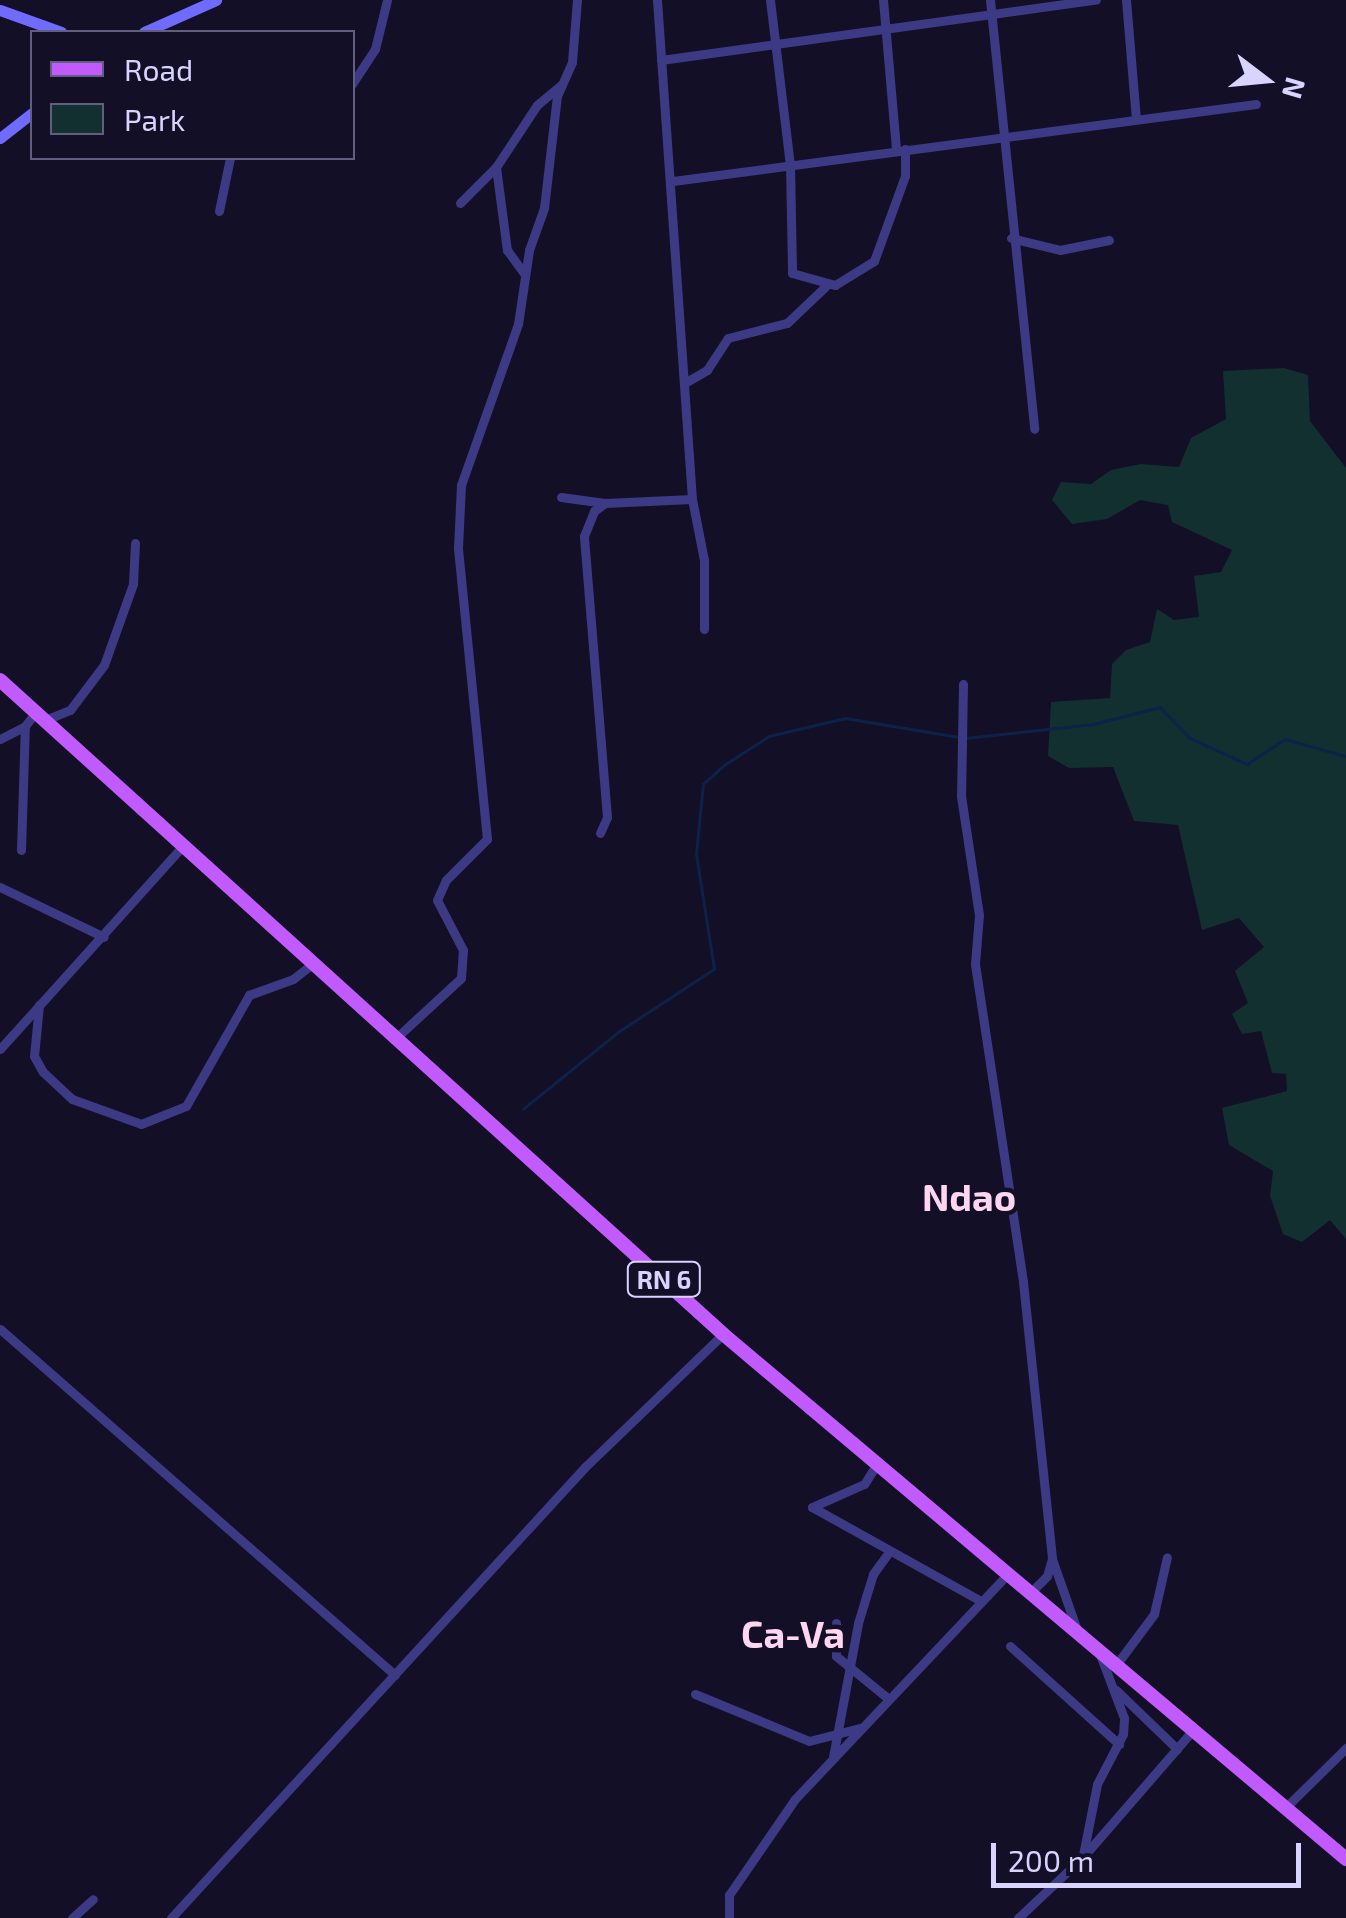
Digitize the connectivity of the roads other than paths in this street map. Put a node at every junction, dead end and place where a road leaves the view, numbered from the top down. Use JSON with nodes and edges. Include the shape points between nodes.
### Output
{"nodes":[{"id":1,"x":216,"y":0,"type":"edge"},
{"id":2,"x":387,"y":0,"type":"edge"},
{"id":3,"x":577,"y":0,"type":"edge"},
{"id":4,"x":657,"y":0,"type":"edge"},
{"id":5,"x":770,"y":0,"type":"edge"},
{"id":6,"x":883,"y":0,"type":"edge"},
{"id":7,"x":990,"y":0,"type":"edge"},
{"id":8,"x":1096,"y":0,"type":"edge"},
{"id":9,"x":1126,"y":0,"type":"edge"},
{"id":10,"x":0,"y":10,"type":"edge"},
{"id":11,"x":992,"y":14,"type":"junction"},
{"id":12,"x":885,"y":29,"type":"junction"},
{"id":13,"x":55,"y":30,"type":"edge"},
{"id":14,"x":148,"y":30,"type":"edge"},
{"id":15,"x":775,"y":44,"type":"junction"},
{"id":16,"x":661,"y":60,"type":"junction"},
{"id":17,"x":355,"y":79,"type":"edge"},
{"id":18,"x":563,"y":84,"type":"junction"},
{"id":19,"x":1256,"y":104,"type":"dead end"},
{"id":20,"x":30,"y":116,"type":"edge"},
{"id":21,"x":1136,"y":120,"type":"junction"},
{"id":22,"x":1004,"y":137,"type":"junction"},
{"id":23,"x":0,"y":138,"type":"edge"},
{"id":24,"x":901,"y":149,"type":"junction"},
{"id":25,"x":230,"y":160,"type":"edge"},
{"id":26,"x":790,"y":164,"type":"junction"},
{"id":27,"x":496,"y":167,"type":"junction"},
{"id":28,"x":673,"y":181,"type":"junction"},
{"id":29,"x":460,"y":203,"type":"dead end"},
{"id":30,"x":219,"y":211,"type":"dead end"},
{"id":31,"x":1011,"y":238,"type":"junction"},
{"id":32,"x":1109,"y":240,"type":"dead end"},
{"id":33,"x":524,"y":273,"type":"junction"},
{"id":34,"x":835,"y":285,"type":"junction"},
{"id":35,"x":688,"y":380,"type":"junction"},
{"id":36,"x":1034,"y":429,"type":"dead end"},
{"id":37,"x":561,"y":497,"type":"dead end"},
{"id":38,"x":692,"y":499,"type":"junction"},
{"id":39,"x":605,"y":503,"type":"junction"},
{"id":40,"x":135,"y":544,"type":"dead end"},
{"id":41,"x":704,"y":629,"type":"dead end"},
{"id":42,"x":0,"y":680,"type":"edge"},
{"id":43,"x":963,"y":684,"type":"dead end"},
{"id":44,"x":40,"y":716,"type":"junction"},
{"id":45,"x":25,"y":726,"type":"junction"},
{"id":46,"x":0,"y":739,"type":"edge"},
{"id":47,"x":600,"y":833,"type":"dead end"},
{"id":48,"x":181,"y":848,"type":"junction"},
{"id":49,"x":20,"y":850,"type":"dead end"},
{"id":50,"x":0,"y":887,"type":"edge"},
{"id":51,"x":104,"y":936,"type":"junction"},
{"id":52,"x":310,"y":964,"type":"junction"},
{"id":53,"x":39,"y":1004,"type":"junction"},
{"id":54,"x":396,"y":1038,"type":"junction"},
{"id":55,"x":0,"y":1048,"type":"edge"},
{"id":56,"x":0,"y":1329,"type":"edge"},
{"id":57,"x":722,"y":1334,"type":"junction"},
{"id":58,"x":878,"y":1462,"type":"junction"},
{"id":59,"x":889,"y":1552,"type":"junction"},
{"id":60,"x":1167,"y":1557,"type":"dead end"},
{"id":61,"x":1052,"y":1559,"type":"junction"},
{"id":62,"x":1008,"y":1574,"type":"junction"},
{"id":63,"x":1030,"y":1593,"type":"junction"},
{"id":64,"x":981,"y":1601,"type":"junction"},
{"id":65,"x":836,"y":1623,"type":"dead end"},
{"id":66,"x":1078,"y":1633,"type":"junction"},
{"id":67,"x":1010,"y":1646,"type":"dead end"},
{"id":68,"x":1098,"y":1650,"type":"junction"},
{"id":69,"x":1116,"y":1665,"type":"junction"},
{"id":70,"x":849,"y":1668,"type":"junction"},
{"id":71,"x":394,"y":1674,"type":"junction"},
{"id":72,"x":1114,"y":1688,"type":"junction"},
{"id":73,"x":695,"y":1694,"type":"dead end"},
{"id":74,"x":889,"y":1699,"type":"junction"},
{"id":75,"x":863,"y":1727,"type":"junction"},
{"id":76,"x":1193,"y":1730,"type":"junction"},
{"id":77,"x":839,"y":1736,"type":"junction"},
{"id":78,"x":1119,"y":1744,"type":"junction"},
{"id":79,"x":1346,"y":1748,"type":"edge"},
{"id":80,"x":1177,"y":1749,"type":"junction"},
{"id":81,"x":832,"y":1760,"type":"junction"},
{"id":82,"x":1285,"y":1808,"type":"junction"},
{"id":83,"x":1083,"y":1857,"type":"junction"},
{"id":84,"x":1346,"y":1859,"type":"edge"},
{"id":85,"x":93,"y":1899,"type":"dead end"},
{"id":86,"x":72,"y":1918,"type":"edge"},
{"id":87,"x":171,"y":1918,"type":"edge"},
{"id":88,"x":729,"y":1918,"type":"edge"},
{"id":89,"x":1018,"y":1918,"type":"edge"}],
"edges":[{"from":1,"to":14,"type":"street"},
{"from":2,"to":17,"type":"street","via":[[375,49]]},
{"from":3,"to":18,"type":"street"},
{"from":4,"to":16,"type":"street"},
{"from":5,"to":15,"type":"street"},
{"from":6,"to":12,"type":"street"},
{"from":7,"to":11,"type":"street"},
{"from":8,"to":11,"type":"street"},
{"from":9,"to":21,"type":"street"},
{"from":10,"to":13,"type":"street"},
{"from":11,"to":12,"type":"street"},
{"from":11,"to":22,"type":"street"},
{"from":12,"to":15,"type":"street"},
{"from":12,"to":24,"type":"street"},
{"from":15,"to":16,"type":"street"},
{"from":15,"to":26,"type":"street"},
{"from":16,"to":28,"type":"street"},
{"from":18,"to":27,"type":"street","via":[[536,105]]},
{"from":18,"to":33,"type":"street","via":[[544,208]]},
{"from":19,"to":21,"type":"street"},
{"from":20,"to":23,"type":"street"},
{"from":21,"to":22,"type":"street"},
{"from":22,"to":24,"type":"street"},
{"from":22,"to":31,"type":"street"},
{"from":24,"to":26,"type":"street"},
{"from":24,"to":34,"type":"street","via":[[905,176],[880,251]]},
{"from":25,"to":30,"type":"street"},
{"from":26,"to":28,"type":"street"},
{"from":26,"to":34,"type":"street","via":[[792,273]]},
{"from":27,"to":29,"type":"street"},
{"from":27,"to":33,"type":"street","via":[[507,250]]},
{"from":28,"to":35,"type":"street"},
{"from":31,"to":32,"type":"street","via":[[1060,250]]},
{"from":31,"to":36,"type":"street"},
{"from":33,"to":54,"type":"street","via":[[515,336],[461,485],[458,548],[486,839],[446,880],[437,900],[463,950],[461,978]]},
{"from":34,"to":35,"type":"street","via":[[821,287],[787,323],[728,338],[707,370]]},
{"from":35,"to":38,"type":"street"},
{"from":37,"to":39,"type":"street"},
{"from":38,"to":39,"type":"street"},
{"from":38,"to":41,"type":"street","via":[[704,560]]},
{"from":39,"to":47,"type":"street","via":[[584,536],[607,817]]},
{"from":40,"to":44,"type":"street","via":[[133,584],[104,665],[70,710]]},
{"from":42,"to":44,"type":"main road","number":"RN 6"},
{"from":43,"to":61,"type":"street","via":[[961,796],[978,915],[975,964],[1023,1282]]},
{"from":44,"to":45,"type":"street"},
{"from":44,"to":48,"type":"main road","number":"RN 6"},
{"from":45,"to":46,"type":"street"},
{"from":45,"to":49,"type":"street"},
{"from":48,"to":51,"type":"street"},
{"from":48,"to":52,"type":"main road","number":"RN 6"},
{"from":50,"to":51,"type":"street"},
{"from":51,"to":53,"type":"street"},
{"from":52,"to":53,"type":"street","via":[[293,979],[249,995],[186,1106],[141,1124],[72,1098],[43,1072],[34,1056]]},
{"from":52,"to":54,"type":"main road","number":"RN 6"},
{"from":53,"to":55,"type":"street"},
{"from":54,"to":57,"type":"main road","number":"RN 6"},
{"from":56,"to":71,"type":"street"},
{"from":57,"to":58,"type":"main road","number":"RN 6"},
{"from":57,"to":71,"type":"street","via":[[651,1398]]},
{"from":58,"to":59,"type":"street","via":[[864,1484],[812,1507]]},
{"from":58,"to":62,"type":"main road","number":"RN 6"},
{"from":59,"to":64,"type":"street"},
{"from":59,"to":70,"type":"street","via":[[869,1583]]},
{"from":60,"to":69,"type":"street","via":[[1154,1614]]},
{"from":61,"to":63,"type":"street","via":[[1047,1576]]},
{"from":61,"to":66,"type":"street"},
{"from":62,"to":63,"type":"main road","number":"RN 6"},
{"from":62,"to":64,"type":"street"},
{"from":63,"to":66,"type":"main road","number":"RN 6"},
{"from":64,"to":74,"type":"street"},
{"from":65,"to":70,"type":"street","via":[[836,1656]]},
{"from":66,"to":68,"type":"main road","number":"RN 6"},
{"from":67,"to":78,"type":"street"},
{"from":68,"to":69,"type":"main road","number":"RN 6"},
{"from":68,"to":72,"type":"street"},
{"from":69,"to":76,"type":"main road","number":"RN 6"},
{"from":70,"to":74,"type":"street"},
{"from":70,"to":77,"type":"street"},
{"from":71,"to":87,"type":"street"},
{"from":72,"to":78,"type":"street","via":[[1124,1718]]},
{"from":72,"to":80,"type":"street"},
{"from":73,"to":77,"type":"street","via":[[786,1736]]},
{"from":74,"to":75,"type":"street"},
{"from":75,"to":77,"type":"street"},
{"from":75,"to":81,"type":"street"},
{"from":76,"to":80,"type":"street"},
{"from":76,"to":82,"type":"main road","number":"RN 6"},
{"from":77,"to":81,"type":"street"},
{"from":78,"to":83,"type":"street","via":[[1097,1784]]},
{"from":79,"to":82,"type":"street"},
{"from":80,"to":83,"type":"street"},
{"from":81,"to":88,"type":"street","via":[[746,1868],[729,1895]]},
{"from":82,"to":84,"type":"main road","number":"RN 6"},
{"from":83,"to":89,"type":"street"},
{"from":85,"to":86,"type":"street"}]}
